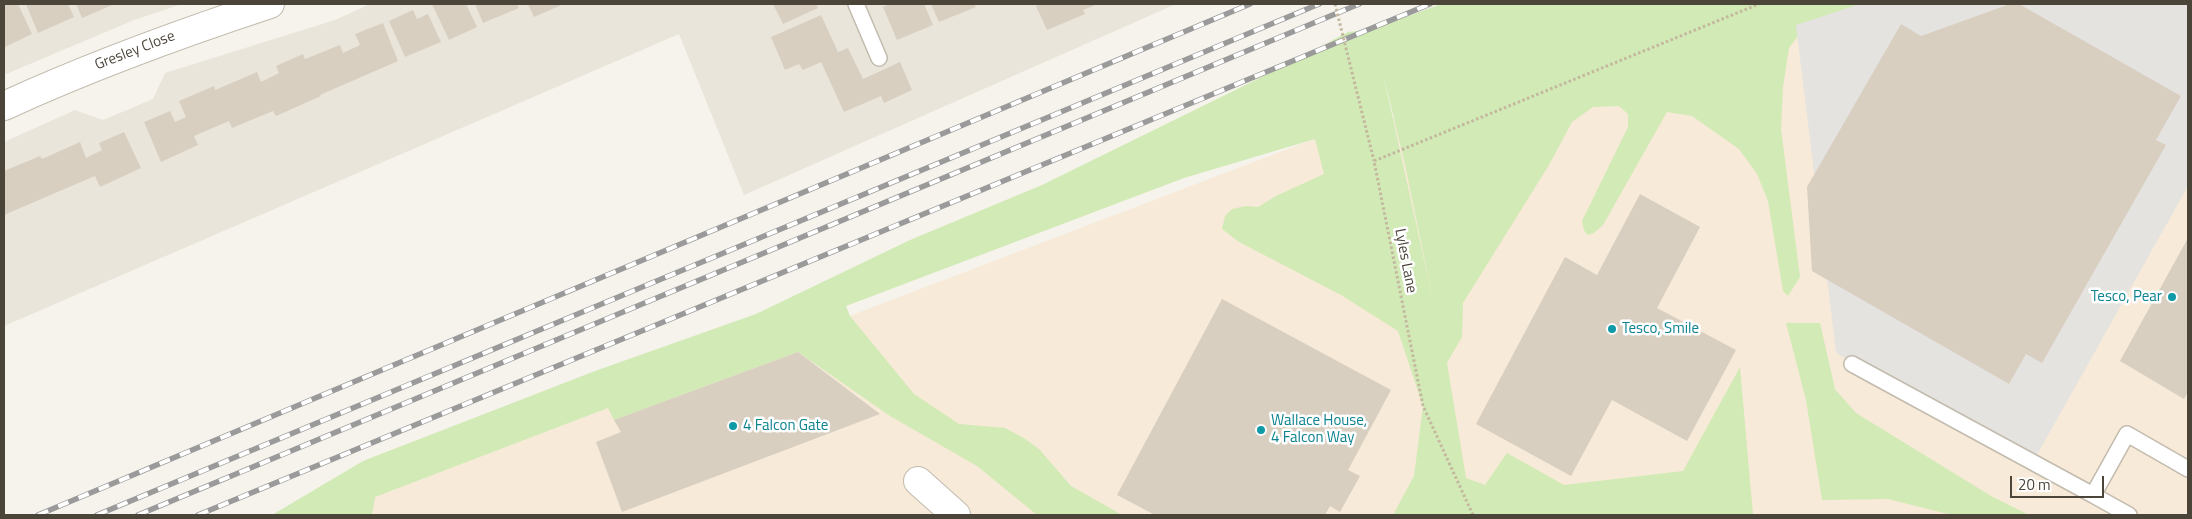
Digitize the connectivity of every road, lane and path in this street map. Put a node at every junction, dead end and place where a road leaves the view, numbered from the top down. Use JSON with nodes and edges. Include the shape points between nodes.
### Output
{"nodes":[{"id":1,"x":270,"y":4,"type":"edge"},
{"id":2,"x":856,"y":4,"type":"edge"},
{"id":3,"x":1335,"y":4,"type":"edge"},
{"id":4,"x":1759,"y":4,"type":"edge"},
{"id":5,"x":879,"y":58,"type":"dead end"},
{"id":6,"x":4,"y":106,"type":"edge"},
{"id":7,"x":1374,"y":161,"type":"junction"},
{"id":8,"x":1852,"y":364,"type":"dead end"},
{"id":9,"x":2188,"y":469,"type":"edge"},
{"id":10,"x":918,"y":481,"type":"dead end"},
{"id":11,"x":2093,"y":495,"type":"junction"},
{"id":12,"x":956,"y":515,"type":"edge"},
{"id":13,"x":1473,"y":515,"type":"edge"},
{"id":14,"x":2129,"y":515,"type":"edge"}],
"edges":[{"from":1,"to":6,"type":"street","name":"Gresley Close","via":[[99,64]]},
{"from":2,"to":5,"type":"lane"},
{"from":3,"to":7,"type":"path","name":"Lyles Lane","bridge":true},
{"from":4,"to":7,"type":"path"},
{"from":7,"to":13,"type":"path","name":"Lyles Lane","via":[[1423,406]]},
{"from":8,"to":11,"type":"lane"},
{"from":9,"to":11,"type":"lane","via":[[2127,434]]},
{"from":10,"to":12,"type":"street"},
{"from":11,"to":14,"type":"lane"}]}
